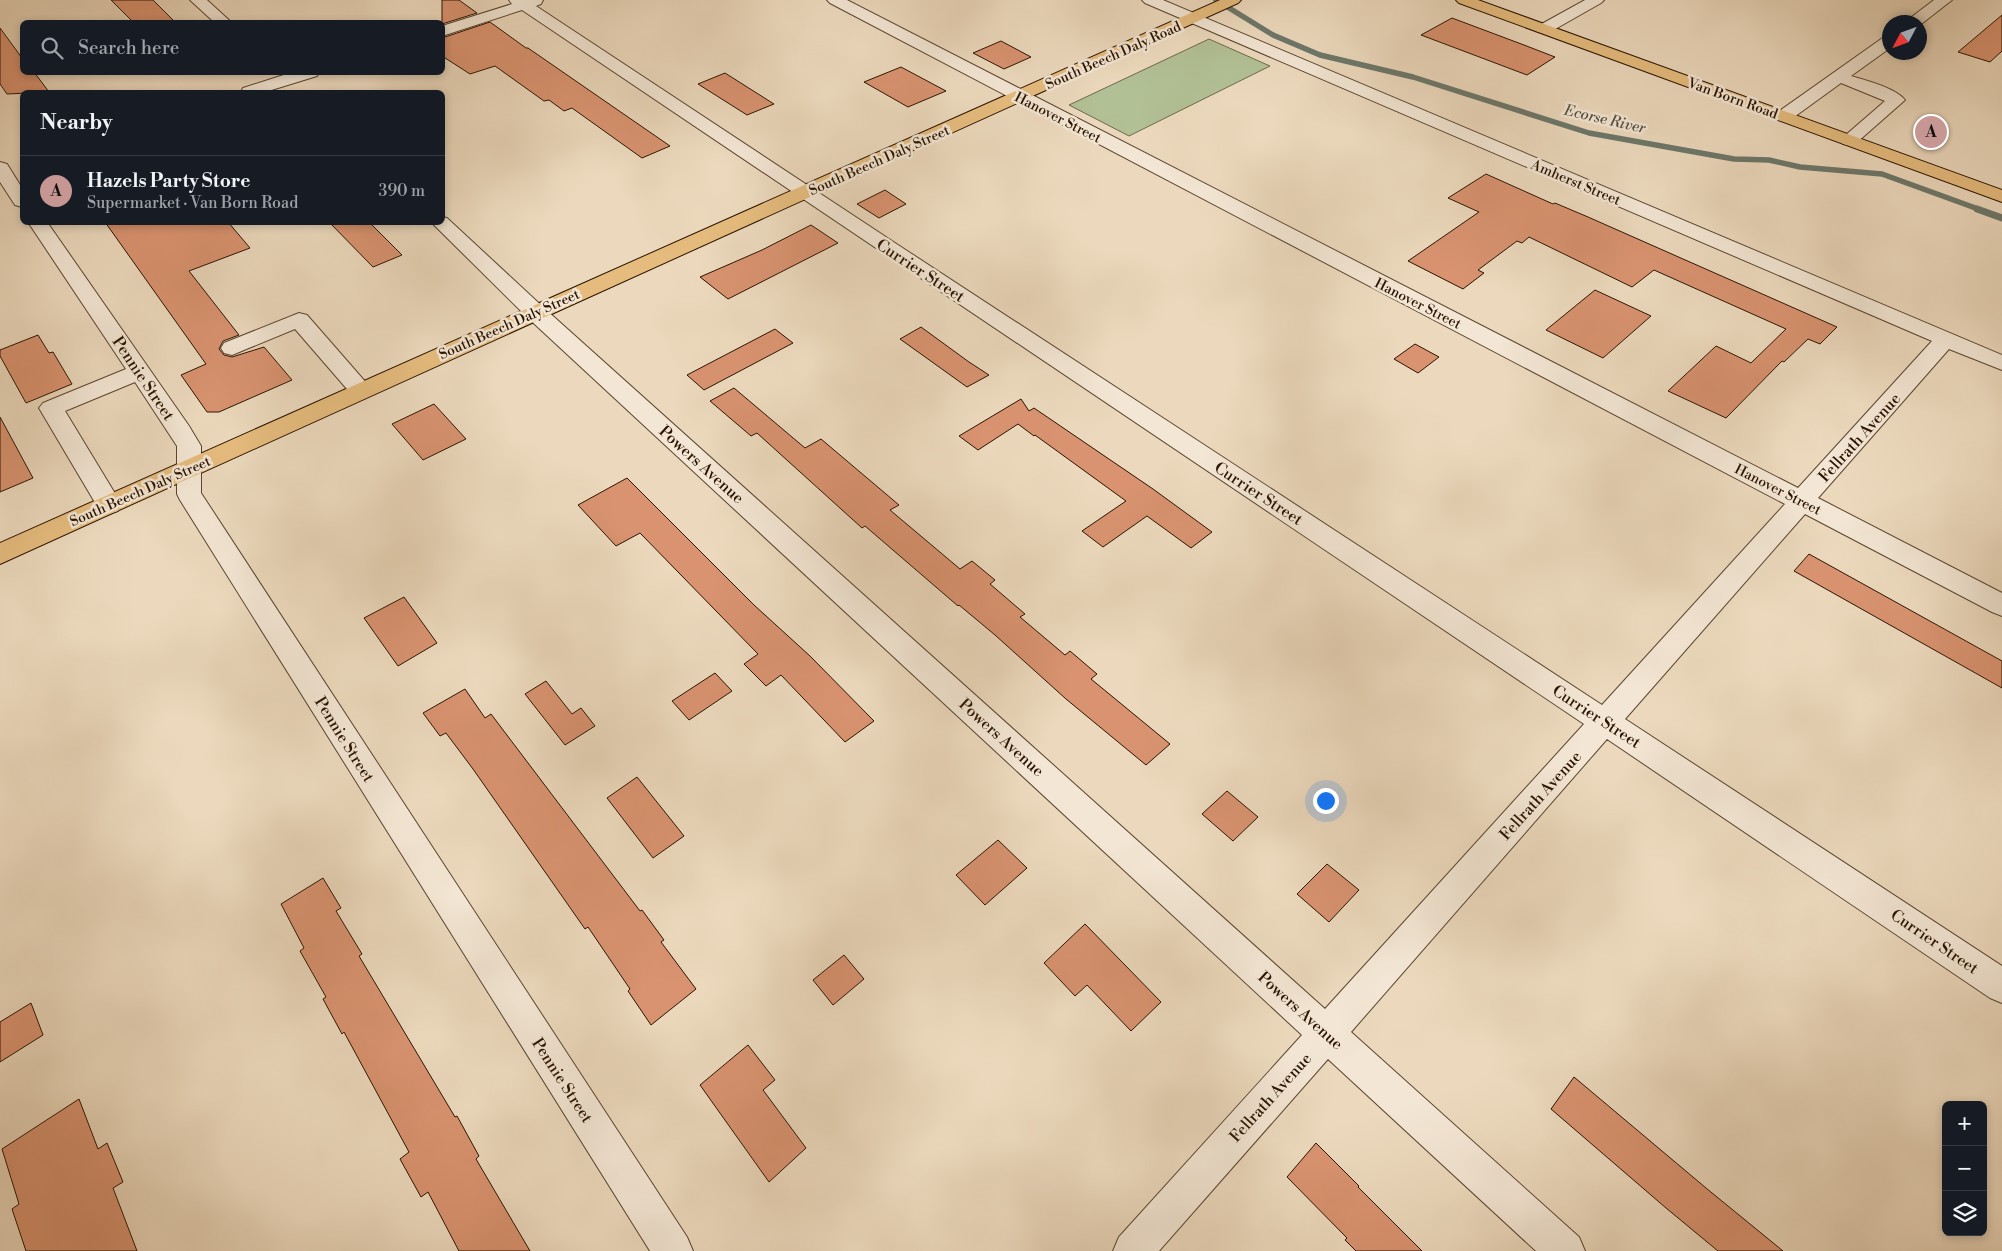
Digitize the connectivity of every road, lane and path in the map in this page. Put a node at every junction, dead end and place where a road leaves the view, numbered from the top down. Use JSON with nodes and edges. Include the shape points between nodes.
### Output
{"nodes":[{"id":1,"x":198,"y":0,"type":"edge"},
{"id":2,"x":835,"y":0,"type":"edge"},
{"id":3,"x":1150,"y":0,"type":"edge"},
{"id":4,"x":1233,"y":0,"type":"edge"},
{"id":5,"x":1596,"y":0,"type":"edge"},
{"id":6,"x":1944,"y":0,"type":"edge"},
{"id":7,"x":1473,"y":1,"type":"edge"},
{"id":8,"x":527,"y":2,"type":"edge"},
{"id":9,"x":1924,"y":15,"type":"edge"},
{"id":10,"x":1193,"y":18,"type":"junction"},
{"id":11,"x":220,"y":20,"type":"edge"},
{"id":12,"x":1544,"y":29,"type":"junction"},
{"id":13,"x":445,"y":30,"type":"edge"},
{"id":14,"x":1882,"y":46,"type":"edge"},
{"id":15,"x":282,"y":76,"type":"edge"},
{"id":16,"x":1839,"y":77,"type":"junction"},
{"id":17,"x":253,"y":90,"type":"edge"},
{"id":18,"x":298,"y":90,"type":"edge"},
{"id":19,"x":1020,"y":97,"type":"junction"},
{"id":20,"x":1784,"y":116,"type":"junction"},
{"id":21,"x":1849,"y":140,"type":"junction"},
{"id":22,"x":20,"y":165,"type":"edge"},
{"id":23,"x":1,"y":170,"type":"edge"},
{"id":24,"x":805,"y":193,"type":"junction"},
{"id":25,"x":2002,"y":196,"type":"edge"},
{"id":26,"x":20,"y":198,"type":"edge"},
{"id":27,"x":40,"y":225,"type":"edge"},
{"id":28,"x":443,"y":225,"type":"edge"},
{"id":29,"x":536,"y":313,"type":"junction"},
{"id":30,"x":1946,"y":339,"type":"junction"},
{"id":31,"x":232,"y":348,"type":"dead end"},
{"id":32,"x":2002,"y":363,"type":"edge"},
{"id":33,"x":140,"y":372,"type":"junction"},
{"id":34,"x":361,"y":391,"type":"junction"},
{"id":35,"x":190,"y":468,"type":"junction"},
{"id":36,"x":1802,"y":501,"type":"junction"},
{"id":37,"x":109,"y":505,"type":"junction"},
{"id":38,"x":0,"y":554,"type":"edge"},
{"id":39,"x":2002,"y":605,"type":"edge"},
{"id":40,"x":1606,"y":721,"type":"junction"},
{"id":41,"x":2002,"y":986,"type":"edge"},
{"id":42,"x":1327,"y":1034,"type":"junction"},
{"id":43,"x":673,"y":1251,"type":"edge"},
{"id":44,"x":1133,"y":1251,"type":"edge"},
{"id":45,"x":1565,"y":1251,"type":"edge"}],
"edges":[{"from":1,"to":11,"type":"street"},
{"from":2,"to":19,"type":"street","name":"Hanover Street"},
{"from":3,"to":10,"type":"street","name":"Amherst Street"},
{"from":4,"to":10,"type":"main road","name":"South Beech Daly Road"},
{"from":5,"to":12,"type":"street"},
{"from":6,"to":9,"type":"street"},
{"from":7,"to":12,"type":"main road","name":"Van Born Road"},
{"from":8,"to":13,"type":"street"},
{"from":8,"to":24,"type":"street","name":"Currier Street"},
{"from":10,"to":19,"type":"main road","name":"South Beech Daly Road"},
{"from":10,"to":30,"type":"street","name":"Amherst Street"},
{"from":12,"to":20,"type":"main road","name":"Van Born Road"},
{"from":14,"to":16,"type":"street"},
{"from":15,"to":17,"type":"street"},
{"from":15,"to":18,"type":"street"},
{"from":16,"to":20,"type":"street"},
{"from":16,"to":21,"type":"street","via":[[1896,100]]},
{"from":19,"to":24,"type":"main road","name":"South Beech Daly Street"},
{"from":19,"to":36,"type":"street","name":"Hanover Street"},
{"from":20,"to":21,"type":"main road","name":"Van Born Road"},
{"from":21,"to":25,"type":"main road","name":"Van Born Road"},
{"from":22,"to":23,"type":"street"},
{"from":23,"to":26,"type":"street"},
{"from":24,"to":29,"type":"main road","name":"South Beech Daly Street"},
{"from":24,"to":40,"type":"street","name":"Currier Street"},
{"from":27,"to":33,"type":"street","name":"Pennie Street"},
{"from":28,"to":29,"type":"street","name":"Powers Avenue"},
{"from":29,"to":34,"type":"main road","name":"South Beech Daly Street"},
{"from":29,"to":42,"type":"street","name":"Powers Avenue"},
{"from":30,"to":32,"type":"street","name":"Amherst Street"},
{"from":30,"to":36,"type":"street","name":"Fellrath Avenue"},
{"from":31,"to":34,"type":"street","via":[[299,320]]},
{"from":33,"to":35,"type":"street","name":"Pennie Street","via":[[189,446]]},
{"from":33,"to":37,"type":"street","via":[[52,408]]},
{"from":34,"to":35,"type":"main road","name":"South Beech Daly Street"},
{"from":35,"to":37,"type":"main road","name":"South Beech Daly Street"},
{"from":35,"to":43,"type":"street","name":"Pennie Street","via":[[190,494],[197,506]]},
{"from":36,"to":39,"type":"street","name":"Hanover Street"},
{"from":36,"to":40,"type":"street","name":"Fellrath Avenue"},
{"from":37,"to":38,"type":"main road","name":"South Beech Daly Street"},
{"from":40,"to":41,"type":"street","name":"Currier Street"},
{"from":40,"to":42,"type":"street","name":"Fellrath Avenue"},
{"from":42,"to":44,"type":"street","name":"Fellrath Avenue"},
{"from":42,"to":45,"type":"street","name":"Powers Avenue"}]}
